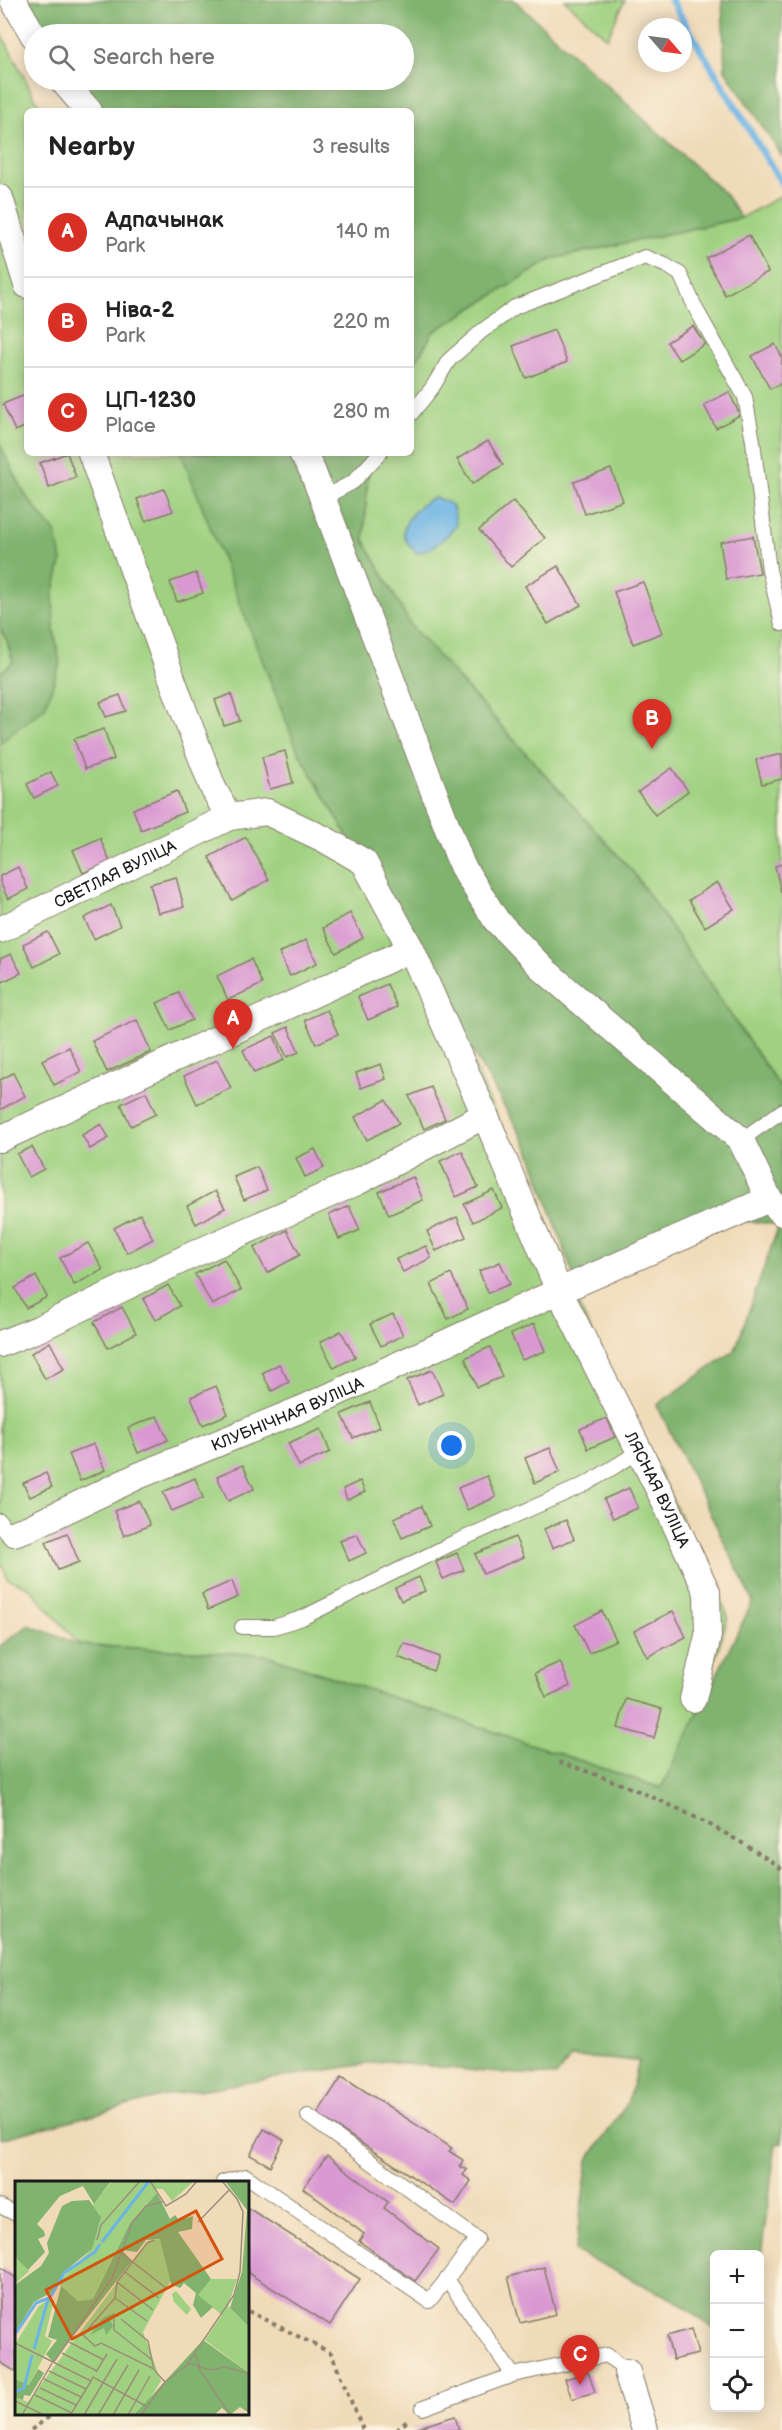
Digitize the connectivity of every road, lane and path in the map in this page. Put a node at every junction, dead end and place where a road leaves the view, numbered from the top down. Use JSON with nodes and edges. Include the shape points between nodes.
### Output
{"nodes":[{"id":1,"x":13,"y":0,"type":"edge"},
{"id":2,"x":27,"y":24,"type":"edge"},
{"id":3,"x":71,"y":90,"type":"edge"},
{"id":4,"x":86,"y":108,"type":"edge"},
{"id":5,"x":0,"y":198,"type":"edge"},
{"id":6,"x":24,"y":275,"type":"edge"},
{"id":7,"x":414,"y":410,"type":"edge"},
{"id":8,"x":92,"y":456,"type":"edge"},
{"id":9,"x":304,"y":456,"type":"edge"},
{"id":10,"x":377,"y":456,"type":"edge"},
{"id":11,"x":322,"y":498,"type":"junction"},
{"id":12,"x":782,"y":624,"type":"edge"},
{"id":13,"x":229,"y":817,"type":"junction"},
{"id":14,"x":0,"y":930,"type":"edge"},
{"id":15,"x":411,"y":949,"type":"junction"},
{"id":16,"x":782,"y":1111,"type":"edge"},
{"id":17,"x":485,"y":1115,"type":"junction"},
{"id":18,"x":0,"y":1139,"type":"edge"},
{"id":19,"x":741,"y":1140,"type":"junction"},
{"id":20,"x":776,"y":1206,"type":"edge"},
{"id":21,"x":560,"y":1291,"type":"junction"},
{"id":22,"x":0,"y":1344,"type":"edge"},
{"id":23,"x":640,"y":1451,"type":"junction"},
{"id":24,"x":7,"y":1527,"type":"edge"},
{"id":25,"x":242,"y":1627,"type":"dead end"},
{"id":26,"x":693,"y":1699,"type":"dead end"},
{"id":27,"x":560,"y":1762,"type":"dead end"},
{"id":28,"x":782,"y":1869,"type":"edge"},
{"id":29,"x":308,"y":2116,"type":"dead end"},
{"id":30,"x":227,"y":2181,"type":"edge"},
{"id":31,"x":0,"y":2206,"type":"edge"},
{"id":32,"x":15,"y":2214,"type":"edge"},
{"id":33,"x":447,"y":2279,"type":"junction"},
{"id":34,"x":249,"y":2312,"type":"edge"},
{"id":35,"x":627,"y":2372,"type":"joint"},
{"id":36,"x":513,"y":2375,"type":"junction"},
{"id":37,"x":423,"y":2408,"type":"dead end"},
{"id":38,"x":53,"y":2415,"type":"edge"},
{"id":39,"x":31,"y":2430,"type":"edge"},
{"id":40,"x":363,"y":2430,"type":"edge"},
{"id":41,"x":645,"y":2430,"type":"edge"}],
"edges":[{"from":1,"to":2,"type":"street"},
{"from":3,"to":4,"type":"street"},
{"from":5,"to":6,"type":"street"},
{"from":7,"to":12,"type":"lane","via":[[449,360],[516,307],[645,257],[665,265],[680,274],[745,397],[769,570]]},
{"from":8,"to":13,"type":"street","via":[[213,788]]},
{"from":9,"to":11,"type":"street"},
{"from":10,"to":11,"type":"lane","via":[[353,482]]},
{"from":11,"to":19,"type":"street","via":[[462,866],[495,920],[543,968]]},
{"from":13,"to":14,"type":"street","name":"СВЕТЛАЯ ВУЛІЦА"},
{"from":13,"to":15,"type":"street","name":"СВЕТЛАЯ ВУЛІЦА","via":[[267,812],[363,862]]},
{"from":15,"to":17,"type":"street","name":"ЛЯСНАЯ ВУЛІЦА"},
{"from":15,"to":18,"type":"street"},
{"from":16,"to":19,"type":"lane"},
{"from":17,"to":21,"type":"street","name":"ЛЯСНАЯ ВУЛІЦА"},
{"from":17,"to":22,"type":"street","via":[[357,1182]]},
{"from":19,"to":20,"type":"street"},
{"from":20,"to":21,"type":"street","name":"КЛУБНІЧНАЯ ВУЛІЦА"},
{"from":21,"to":23,"type":"street","name":"ЛЯСНАЯ ВУЛІЦА"},
{"from":21,"to":24,"type":"street","name":"КЛУБНІЧНАЯ ВУЛІЦА","via":[[28,1528]]},
{"from":23,"to":25,"type":"lane","via":[[586,1484],[451,1544],[302,1618],[274,1627]]},
{"from":23,"to":26,"type":"street","name":"ЛЯСНАЯ ВУЛІЦА","via":[[706,1592],[708,1636]]},
{"from":27,"to":28,"type":"path","via":[[596,1773],[703,1821]]},
{"from":29,"to":33,"type":"lane","via":[[477,2239]]},
{"from":30,"to":33,"type":"lane","via":[[246,2176],[429,2301]]},
{"from":31,"to":32,"type":"lane"},
{"from":33,"to":36,"type":"lane"},
{"from":34,"to":40,"type":"path","via":[[332,2353]]},
{"from":35,"to":36,"type":"lane","via":[[607,2355]]},
{"from":35,"to":41,"type":"street"},
{"from":36,"to":37,"type":"lane"},
{"from":38,"to":39,"type":"path"}]}
